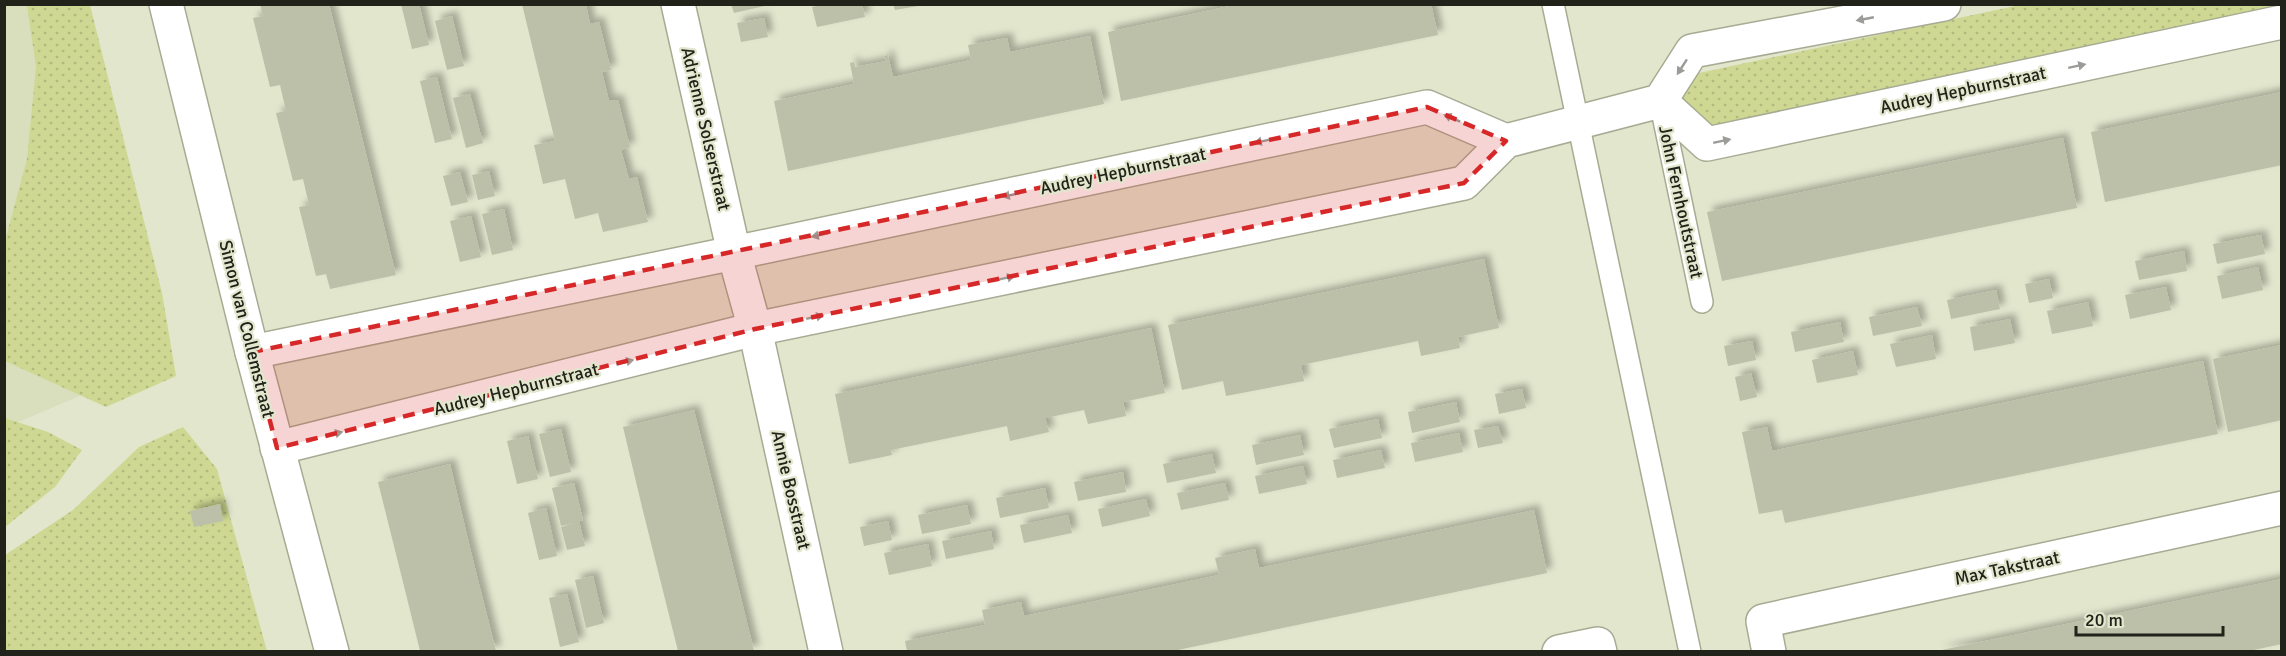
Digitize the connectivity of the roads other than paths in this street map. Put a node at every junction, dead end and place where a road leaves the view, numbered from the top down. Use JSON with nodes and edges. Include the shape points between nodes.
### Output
{"nodes":[{"id":1,"x":166,"y":4,"type":"edge"},
{"id":2,"x":678,"y":4,"type":"edge"},
{"id":3,"x":1553,"y":4,"type":"edge"},
{"id":4,"x":1944,"y":4,"type":"edge"},
{"id":5,"x":2282,"y":22,"type":"edge"},
{"id":6,"x":1660,"y":101,"type":"junction"},
{"id":7,"x":1577,"y":122,"type":"junction"},
{"id":8,"x":1506,"y":141,"type":"junction"},
{"id":9,"x":734,"y":253,"type":"junction"},
{"id":10,"x":1701,"y":302,"type":"dead end"},
{"id":11,"x":755,"y":330,"type":"junction"},
{"id":12,"x":252,"y":352,"type":"junction"},
{"id":13,"x":277,"y":448,"type":"junction"},
{"id":14,"x":2282,"y":508,"type":"edge"},
{"id":15,"x":332,"y":651,"type":"edge"},
{"id":16,"x":826,"y":651,"type":"edge"},
{"id":17,"x":1559,"y":651,"type":"edge"},
{"id":18,"x":1600,"y":651,"type":"edge"},
{"id":19,"x":1690,"y":651,"type":"edge"},
{"id":20,"x":1769,"y":651,"type":"edge"}],
"edges":[{"from":1,"to":12,"type":"street","name":"Simon van Collemstraat"},
{"from":2,"to":9,"type":"street","name":"Adrienne Solserstraat"},
{"from":3,"to":7,"type":"lane"},
{"from":4,"to":6,"type":"street","one_way":true,"via":[[1692,51]]},
{"from":6,"to":5,"type":"street","name":"Audrey Hepburnstraat","one_way":true,"via":[[1707,144]]},
{"from":6,"to":7,"type":"street"},
{"from":6,"to":10,"type":"lane","name":"John Fernhoutstraat"},
{"from":7,"to":8,"type":"street"},
{"from":7,"to":19,"type":"lane"},
{"from":8,"to":9,"type":"street","name":"Audrey Hepburnstraat","one_way":true,"via":[[1427,107]]},
{"from":11,"to":8,"type":"street","name":"Audrey Hepburnstraat","one_way":true,"via":[[1464,183]]},
{"from":9,"to":11,"type":"street"},
{"from":9,"to":12,"type":"street","name":"Audrey Hepburnstraat"},
{"from":13,"to":11,"type":"street","name":"Audrey Hepburnstraat","one_way":true},
{"from":11,"to":16,"type":"street","name":"Annie Bosstraat"},
{"from":12,"to":13,"type":"street","name":"Simon van Collemstraat"},
{"from":13,"to":15,"type":"street","name":"Simon van Collemstraat"},
{"from":14,"to":20,"type":"street","name":"Max Takstraat","via":[[1763,621]]},
{"from":17,"to":18,"type":"street","via":[[1598,644]]}]}
